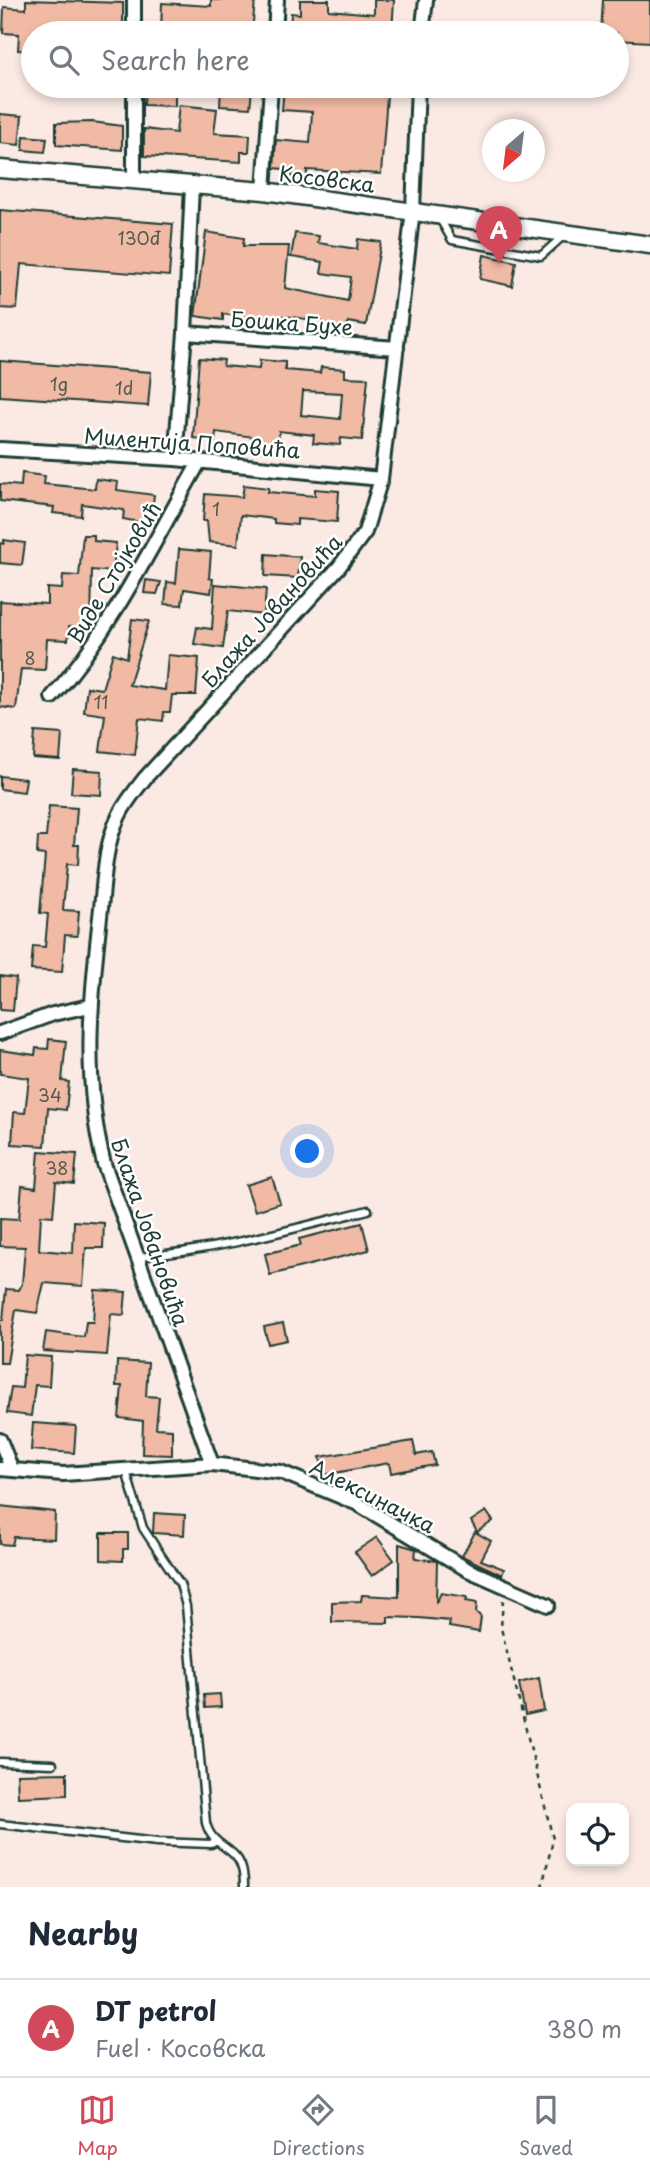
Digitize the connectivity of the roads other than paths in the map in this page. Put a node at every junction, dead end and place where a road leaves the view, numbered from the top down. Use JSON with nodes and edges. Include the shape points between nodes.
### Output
{"nodes":[{"id":1,"x":134,"y":0,"type":"edge"},
{"id":2,"x":277,"y":0,"type":"edge"},
{"id":3,"x":426,"y":0,"type":"edge"},
{"id":4,"x":134,"y":21,"type":"edge"},
{"id":5,"x":276,"y":21,"type":"edge"},
{"id":6,"x":423,"y":21,"type":"edge"},
{"id":7,"x":134,"y":98,"type":"edge"},
{"id":8,"x":270,"y":98,"type":"edge"},
{"id":9,"x":418,"y":98,"type":"edge"},
{"id":10,"x":0,"y":169,"type":"edge"},
{"id":11,"x":134,"y":181,"type":"junction"},
{"id":12,"x":191,"y":186,"type":"junction"},
{"id":13,"x":264,"y":191,"type":"junction"},
{"id":14,"x":413,"y":210,"type":"junction"},
{"id":15,"x":437,"y":214,"type":"junction"},
{"id":16,"x":566,"y":233,"type":"junction"},
{"id":17,"x":649,"y":245,"type":"edge"},
{"id":18,"x":185,"y":334,"type":"junction"},
{"id":19,"x":397,"y":348,"type":"junction"},
{"id":20,"x":0,"y":449,"type":"edge"},
{"id":21,"x":175,"y":459,"type":"junction"},
{"id":22,"x":200,"y":461,"type":"junction"},
{"id":23,"x":381,"y":479,"type":"junction"},
{"id":24,"x":52,"y":697,"type":"dead end"},
{"id":25,"x":90,"y":1006,"type":"junction"},
{"id":26,"x":0,"y":1033,"type":"edge"},
{"id":27,"x":368,"y":1210,"type":"dead end"},
{"id":28,"x":138,"y":1257,"type":"junction"},
{"id":29,"x":0,"y":1440,"type":"edge"},
{"id":30,"x":212,"y":1464,"type":"junction"},
{"id":31,"x":6,"y":1469,"type":"edge"},
{"id":32,"x":126,"y":1471,"type":"junction"},
{"id":33,"x":548,"y":1605,"type":"dead end"},
{"id":34,"x":0,"y":1762,"type":"edge"},
{"id":35,"x":52,"y":1764,"type":"dead end"},
{"id":36,"x":0,"y":1824,"type":"edge"},
{"id":37,"x":217,"y":1841,"type":"junction"},
{"id":38,"x":244,"y":1887,"type":"edge"}],
"edges":[{"from":1,"to":4,"type":"street"},
{"from":2,"to":5,"type":"street"},
{"from":3,"to":6,"type":"street"},
{"from":7,"to":11,"type":"street"},
{"from":8,"to":13,"type":"street"},
{"from":9,"to":14,"type":"street","name":"Блажа Јовановића"},
{"from":10,"to":11,"type":"street","name":"Косовска"},
{"from":11,"to":12,"type":"street","name":"Косовска"},
{"from":12,"to":13,"type":"street","name":"Косовска"},
{"from":12,"to":18,"type":"street"},
{"from":13,"to":14,"type":"street","name":"Косовска"},
{"from":14,"to":15,"type":"street","name":"Косовска"},
{"from":14,"to":19,"type":"street","name":"Блажа Јовановића"},
{"from":15,"to":16,"type":"street","name":"Косовска"},
{"from":15,"to":16,"type":"lane","via":[[452,240],[541,256]]},
{"from":16,"to":17,"type":"street","name":"Косовска"},
{"from":18,"to":19,"type":"street","name":"Бошка Бухе"},
{"from":18,"to":21,"type":"street"},
{"from":19,"to":23,"type":"street","name":"Блажа Јовановића"},
{"from":20,"to":21,"type":"street","name":"Милентија Поповића"},
{"from":21,"to":22,"type":"street","name":"Милентија Поповића"},
{"from":22,"to":23,"type":"street","name":"Милентија Поповића"},
{"from":22,"to":24,"type":"street","name":"Виде Стојковић","via":[[78,668]]},
{"from":23,"to":25,"type":"street","name":"Блажа Јовановића","via":[[365,532],[346,559],[145,778],[118,817],[105,873]]},
{"from":25,"to":26,"type":"street"},
{"from":25,"to":28,"type":"street","name":"Блажа Јовановића","via":[[90,1090],[96,1132]]},
{"from":27,"to":28,"type":"lane","via":[[237,1242]]},
{"from":28,"to":30,"type":"street","name":"Блажа Јовановића"},
{"from":29,"to":31,"type":"street"},
{"from":30,"to":32,"type":"street","name":"Алексиначка"},
{"from":30,"to":33,"type":"street","name":"Алексиначка","via":[[281,1472],[321,1486],[468,1570]]},
{"from":31,"to":32,"type":"street","name":"Алексиначка","via":[[63,1474]]},
{"from":32,"to":37,"type":"lane","via":[[143,1528],[184,1594],[206,1823]]},
{"from":34,"to":35,"type":"lane"},
{"from":36,"to":37,"type":"lane","via":[[157,1842]]},
{"from":37,"to":38,"type":"lane","via":[[240,1861]]}]}
